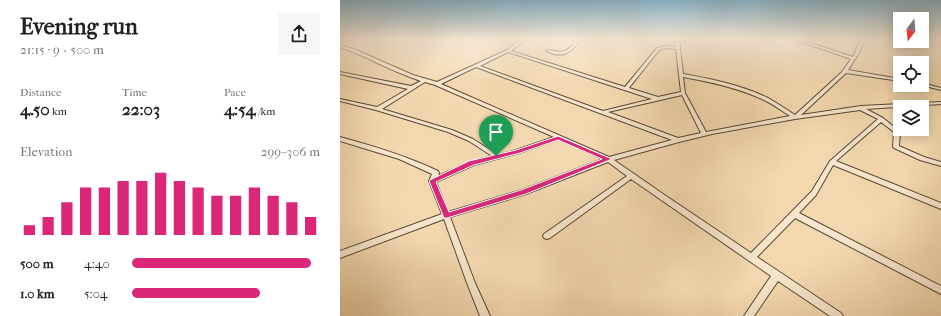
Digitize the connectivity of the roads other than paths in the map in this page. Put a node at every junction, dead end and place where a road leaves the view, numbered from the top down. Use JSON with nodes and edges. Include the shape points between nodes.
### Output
{"nodes":[{"id":1,"x":361,"y":54,"type":"edge"},
{"id":2,"x":502,"y":54,"type":"edge"},
{"id":3,"x":517,"y":54,"type":"edge"},
{"id":4,"x":654,"y":54,"type":"edge"},
{"id":5,"x":679,"y":54,"type":"edge"},
{"id":6,"x":840,"y":54,"type":"edge"},
{"id":7,"x":855,"y":54,"type":"edge"},
{"id":8,"x":853,"y":58,"type":"junction"},
{"id":9,"x":477,"y":66,"type":"junction"},
{"id":10,"x":845,"y":70,"type":"junction"},
{"id":11,"x":340,"y":73,"type":"edge"},
{"id":12,"x":681,"y":75,"type":"junction"},
{"id":13,"x":893,"y":79,"type":"edge"},
{"id":14,"x":425,"y":80,"type":"junction"},
{"id":15,"x":437,"y":84,"type":"junction"},
{"id":16,"x":929,"y":86,"type":"edge"},
{"id":17,"x":412,"y":88,"type":"junction"},
{"id":18,"x":627,"y":88,"type":"junction"},
{"id":19,"x":941,"y":89,"type":"edge"},
{"id":20,"x":684,"y":93,"type":"junction"},
{"id":21,"x":658,"y":98,"type":"junction"},
{"id":22,"x":340,"y":100,"type":"edge"},
{"id":23,"x":941,"y":103,"type":"edge"},
{"id":24,"x":861,"y":108,"type":"junction"},
{"id":25,"x":378,"y":109,"type":"junction"},
{"id":26,"x":603,"y":112,"type":"junction"},
{"id":27,"x":795,"y":117,"type":"junction"},
{"id":28,"x":882,"y":119,"type":"junction"},
{"id":29,"x":704,"y":134,"type":"junction"},
{"id":30,"x":558,"y":138,"type":"junction"},
{"id":31,"x":340,"y":140,"type":"edge"},
{"id":32,"x":678,"y":140,"type":"junction"},
{"id":33,"x":496,"y":156,"type":"junction"},
{"id":34,"x":608,"y":159,"type":"junction"},
{"id":35,"x":832,"y":162,"type":"junction"},
{"id":36,"x":941,"y":164,"type":"edge"},
{"id":37,"x":631,"y":176,"type":"junction"},
{"id":38,"x":432,"y":181,"type":"junction"},
{"id":39,"x":941,"y":206,"type":"edge"},
{"id":40,"x":794,"y":214,"type":"junction"},
{"id":41,"x":447,"y":215,"type":"junction"},
{"id":42,"x":547,"y":236,"type":"dead end"},
{"id":43,"x":340,"y":255,"type":"edge"},
{"id":44,"x":751,"y":258,"type":"junction"},
{"id":45,"x":776,"y":276,"type":"junction"},
{"id":46,"x":941,"y":290,"type":"edge"},
{"id":47,"x":486,"y":316,"type":"edge"},
{"id":48,"x":749,"y":316,"type":"edge"},
{"id":49,"x":838,"y":316,"type":"edge"}],
"edges":[{"from":1,"to":14,"type":"street"},
{"from":2,"to":9,"type":"street"},
{"from":3,"to":18,"type":"street"},
{"from":4,"to":18,"type":"street"},
{"from":5,"to":12,"type":"street"},
{"from":6,"to":8,"type":"street"},
{"from":7,"to":8,"type":"street"},
{"from":8,"to":10,"type":"street"},
{"from":9,"to":15,"type":"street"},
{"from":9,"to":26,"type":"street"},
{"from":10,"to":13,"type":"street"},
{"from":10,"to":27,"type":"street"},
{"from":11,"to":17,"type":"street"},
{"from":12,"to":20,"type":"street"},
{"from":12,"to":27,"type":"street","via":[[740,88],[767,99]]},
{"from":14,"to":15,"type":"street"},
{"from":14,"to":17,"type":"street"},
{"from":15,"to":30,"type":"street"},
{"from":16,"to":19,"type":"street"},
{"from":17,"to":25,"type":"street"},
{"from":18,"to":21,"type":"street"},
{"from":20,"to":21,"type":"street"},
{"from":20,"to":29,"type":"street"},
{"from":21,"to":26,"type":"street"},
{"from":22,"to":25,"type":"street"},
{"from":23,"to":24,"type":"street"},
{"from":24,"to":27,"type":"street"},
{"from":24,"to":28,"type":"street"},
{"from":25,"to":33,"type":"street","via":[[450,131],[471,140]]},
{"from":26,"to":32,"type":"street"},
{"from":27,"to":29,"type":"street"},
{"from":28,"to":35,"type":"street"},
{"from":28,"to":36,"type":"street","via":[[897,132],[896,147],[922,159]]},
{"from":29,"to":32,"type":"street"},
{"from":30,"to":33,"type":"street","via":[[517,152]]},
{"from":30,"to":34,"type":"street"},
{"from":31,"to":38,"type":"street","via":[[422,165],[436,173]]},
{"from":32,"to":34,"type":"street"},
{"from":33,"to":38,"type":"street","via":[[472,163]]},
{"from":34,"to":37,"type":"street"},
{"from":34,"to":41,"type":"street","via":[[524,192]]},
{"from":35,"to":39,"type":"street"},
{"from":35,"to":40,"type":"street","via":[[814,193]]},
{"from":37,"to":42,"type":"street"},
{"from":37,"to":44,"type":"street"},
{"from":38,"to":41,"type":"street"},
{"from":40,"to":44,"type":"street"},
{"from":40,"to":46,"type":"street"},
{"from":41,"to":43,"type":"street"},
{"from":41,"to":47,"type":"street"},
{"from":44,"to":45,"type":"street"},
{"from":45,"to":48,"type":"street"},
{"from":45,"to":49,"type":"street"}]}
